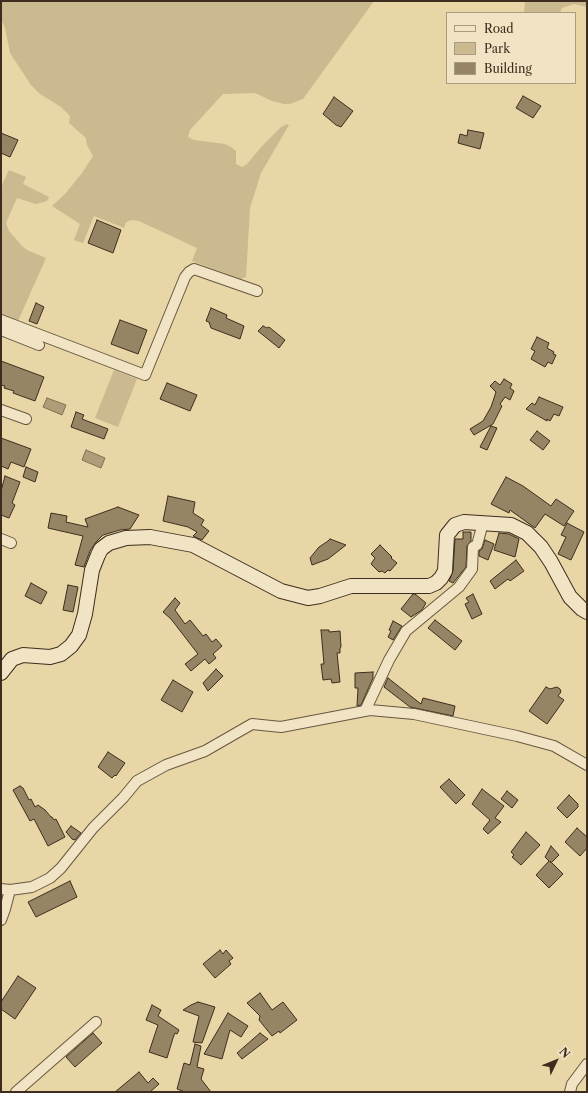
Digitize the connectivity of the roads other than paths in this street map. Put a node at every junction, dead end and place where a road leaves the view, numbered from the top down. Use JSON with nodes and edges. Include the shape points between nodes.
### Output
{"nodes":[{"id":1,"x":257,"y":291,"type":"dead end"},
{"id":2,"x":1,"y":320,"type":"edge"},
{"id":3,"x":1,"y":330,"type":"edge"},
{"id":4,"x":39,"y":345,"type":"dead end"},
{"id":5,"x":1,"y":410,"type":"edge"},
{"id":6,"x":26,"y":419,"type":"dead end"},
{"id":7,"x":483,"y":523,"type":"junction"},
{"id":8,"x":1,"y":539,"type":"edge"},
{"id":9,"x":11,"y":543,"type":"dead end"},
{"id":10,"x":587,"y":612,"type":"edge"},
{"id":11,"x":1,"y":672,"type":"edge"},
{"id":12,"x":365,"y":711,"type":"junction"},
{"id":13,"x":587,"y":765,"type":"edge"},
{"id":14,"x":6,"y":890,"type":"edge"},
{"id":15,"x":1,"y":920,"type":"edge"},
{"id":16,"x":96,"y":1022,"type":"dead end"},
{"id":17,"x":587,"y":1064,"type":"edge"},
{"id":18,"x":16,"y":1092,"type":"edge"},
{"id":19,"x":570,"y":1092,"type":"edge"}],
"edges":[{"from":1,"to":2,"type":"street","via":[[194,269],[189,272],[145,375]]},
{"from":3,"to":4,"type":"street"},
{"from":5,"to":6,"type":"street"},
{"from":7,"to":10,"type":"street","via":[[511,525],[527,533],[548,557],[570,597]]},
{"from":7,"to":11,"type":"street","via":[[464,522],[455,525],[447,535],[445,571],[436,583],[429,586],[351,586],[308,598],[282,591],[194,545],[150,537],[109,542],[101,549],[92,570],[85,614],[79,635],[72,646],[61,654],[50,657],[23,655],[12,659]]},
{"from":7,"to":12,"type":"street","via":[[477,545],[473,547],[472,569],[459,588],[406,631]]},
{"from":8,"to":9,"type":"street"},
{"from":12,"to":13,"type":"street","via":[[414,714],[517,736],[554,746]]},
{"from":12,"to":14,"type":"street","via":[[281,726],[252,724],[206,750],[166,766],[137,781],[50,878],[32,887]]},
{"from":14,"to":15,"type":"street","via":[[6,909]]},
{"from":16,"to":18,"type":"street"},
{"from":17,"to":19,"type":"street","via":[[572,1084]]}]}
